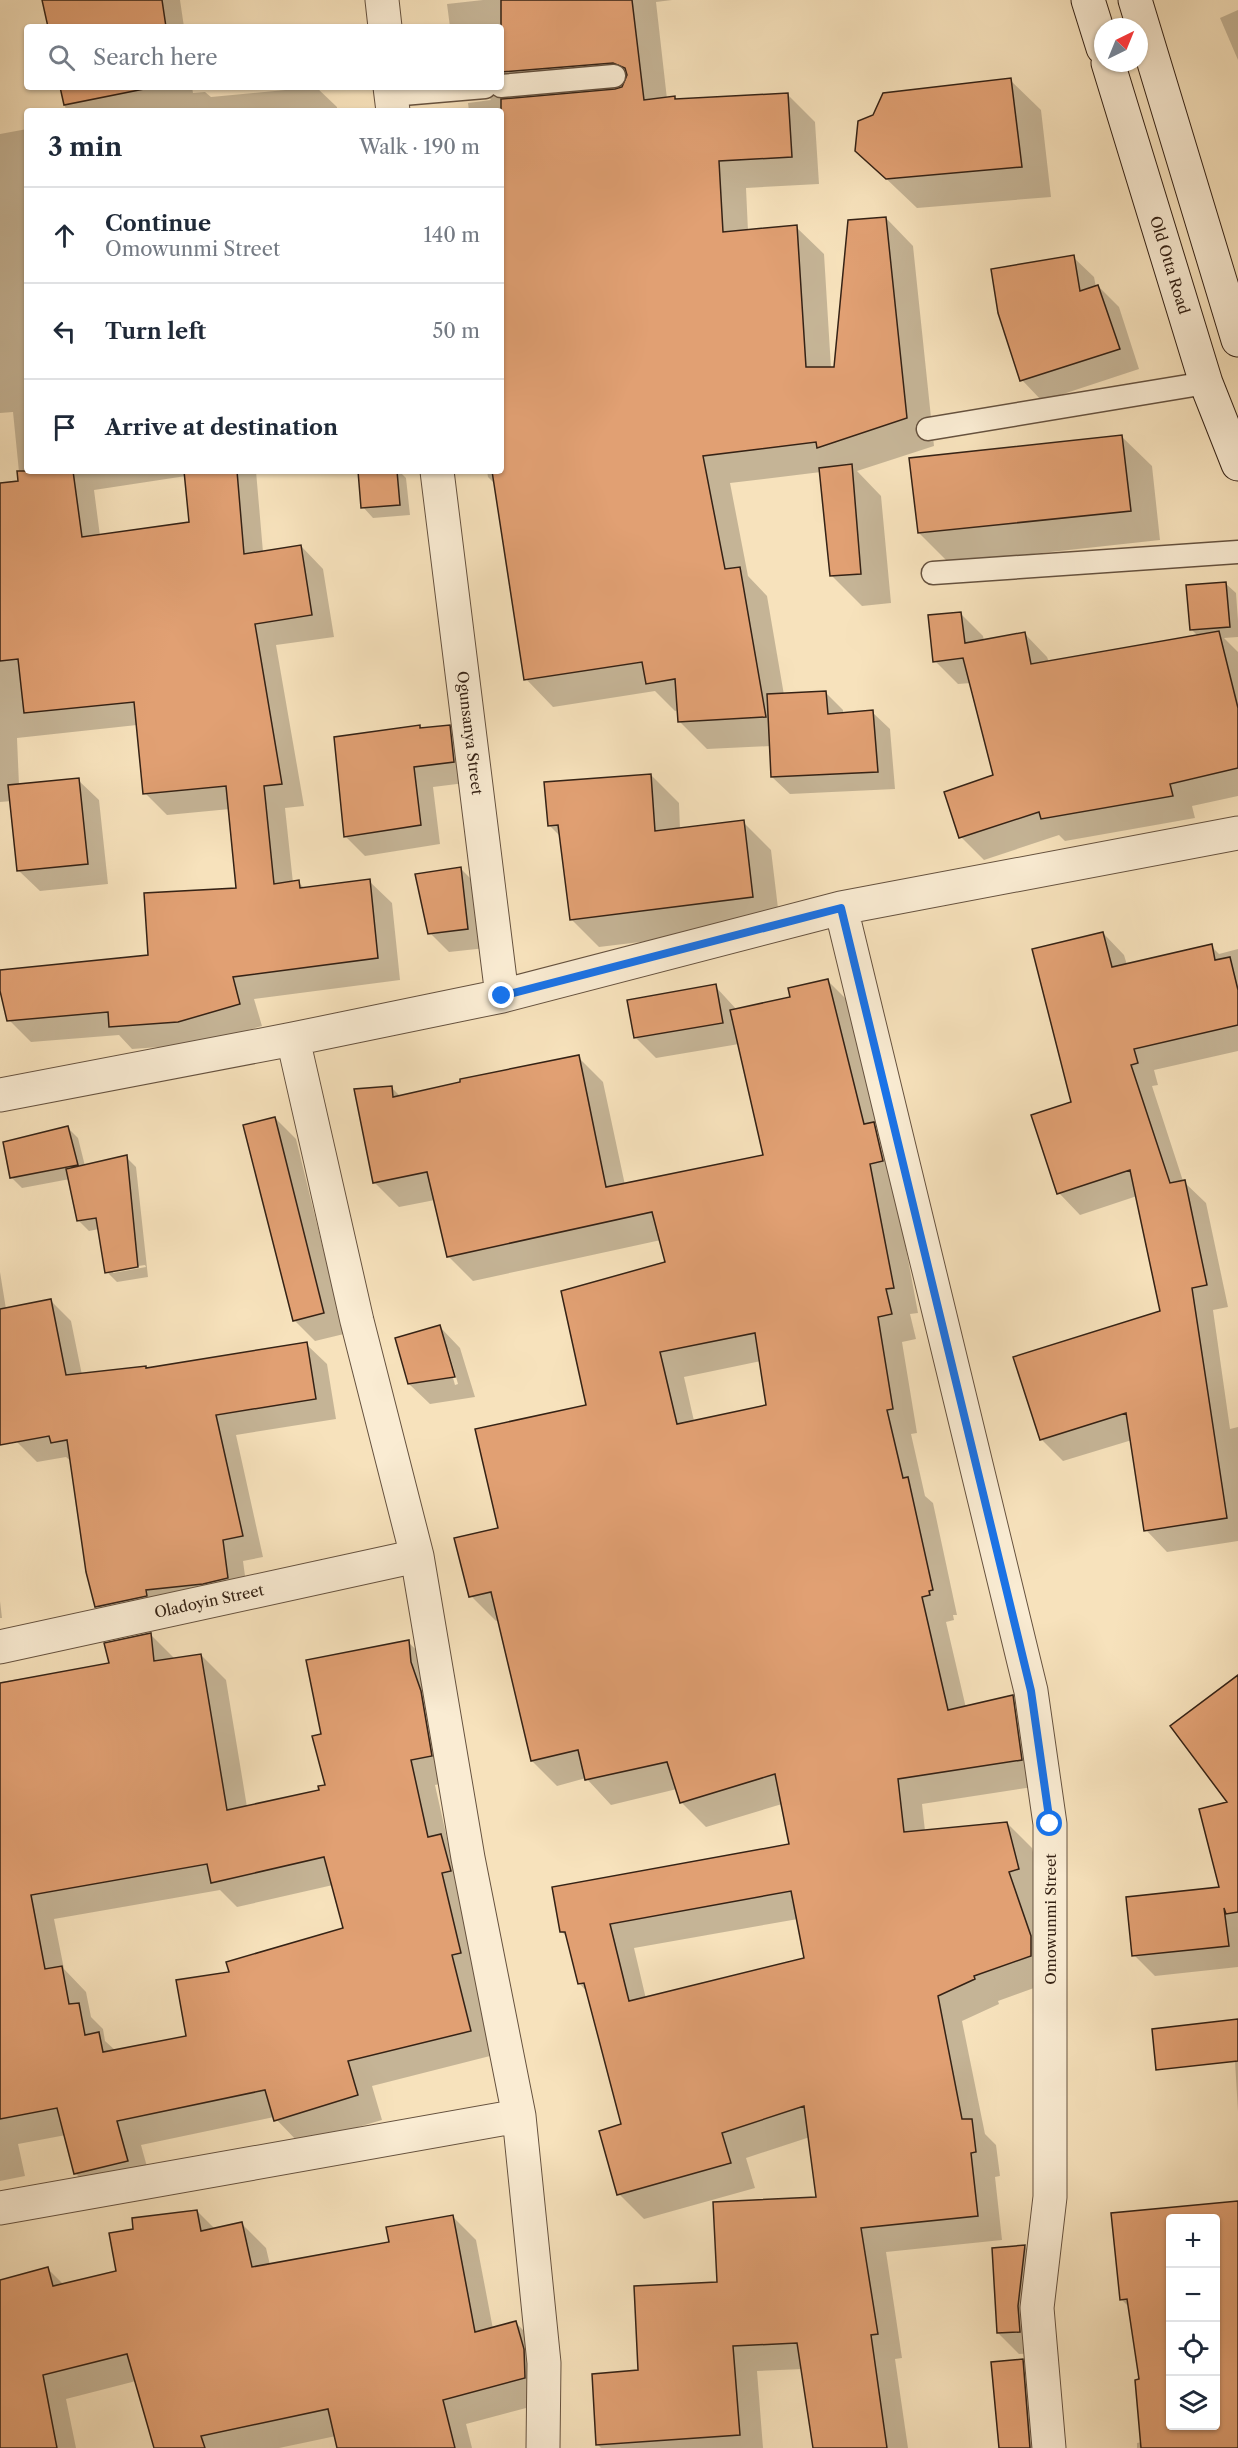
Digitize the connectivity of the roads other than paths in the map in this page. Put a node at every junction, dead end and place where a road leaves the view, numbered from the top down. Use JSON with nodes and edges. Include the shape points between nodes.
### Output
{"nodes":[{"id":1,"x":382,"y":0,"type":"edge"},
{"id":2,"x":1088,"y":0,"type":"edge"},
{"id":3,"x":1139,"y":1,"type":"edge"},
{"id":4,"x":1094,"y":19,"type":"edge"},
{"id":5,"x":385,"y":24,"type":"edge"},
{"id":6,"x":1111,"y":72,"type":"edge"},
{"id":7,"x":614,"y":76,"type":"dead end"},
{"id":8,"x":504,"y":86,"type":"edge"},
{"id":9,"x":459,"y":90,"type":"edge"},
{"id":10,"x":391,"y":98,"type":"edge"},
{"id":11,"x":1238,"y":340,"type":"edge"},
{"id":12,"x":1206,"y":383,"type":"junction"},
{"id":13,"x":928,"y":429,"type":"dead end"},
{"id":14,"x":1238,"y":464,"type":"edge"},
{"id":15,"x":437,"y":474,"type":"edge"},
{"id":16,"x":1238,"y":552,"type":"edge"},
{"id":17,"x":933,"y":573,"type":"dead end"},
{"id":18,"x":1238,"y":832,"type":"edge"},
{"id":19,"x":841,"y":908,"type":"junction"},
{"id":20,"x":502,"y":996,"type":"junction"},
{"id":21,"x":293,"y":1039,"type":"junction"},
{"id":22,"x":0,"y":1095,"type":"edge"},
{"id":23,"x":417,"y":1556,"type":"junction"},
{"id":24,"x":0,"y":1647,"type":"edge"},
{"id":25,"x":519,"y":2116,"type":"junction"},
{"id":26,"x":0,"y":2208,"type":"edge"},
{"id":27,"x":543,"y":2448,"type":"edge"},
{"id":28,"x":1049,"y":2448,"type":"edge"}],
"edges":[{"from":1,"to":5,"type":"street"},
{"from":2,"to":4,"type":"street"},
{"from":3,"to":11,"type":"street"},
{"from":6,"to":12,"type":"street","name":"Old Otta Road"},
{"from":7,"to":8,"type":"lane"},
{"from":9,"to":10,"type":"lane"},
{"from":12,"to":13,"type":"lane"},
{"from":12,"to":14,"type":"street","name":"Old Otta Road"},
{"from":15,"to":20,"type":"street","name":"Ogunsanya Street"},
{"from":16,"to":17,"type":"lane"},
{"from":18,"to":19,"type":"street"},
{"from":19,"to":20,"type":"street"},
{"from":19,"to":28,"type":"street","name":"Omowunmi Street","via":[[1031,1691],[1050,1824],[1050,2197],[1037,2308]]},
{"from":20,"to":21,"type":"street"},
{"from":21,"to":22,"type":"street"},
{"from":21,"to":23,"type":"street","via":[[357,1321]]},
{"from":23,"to":24,"type":"street","name":"Oladoyin Street"},
{"from":23,"to":25,"type":"street","via":[[468,1858]]},
{"from":25,"to":26,"type":"street"},
{"from":25,"to":27,"type":"street","via":[[544,2362]]}]}
